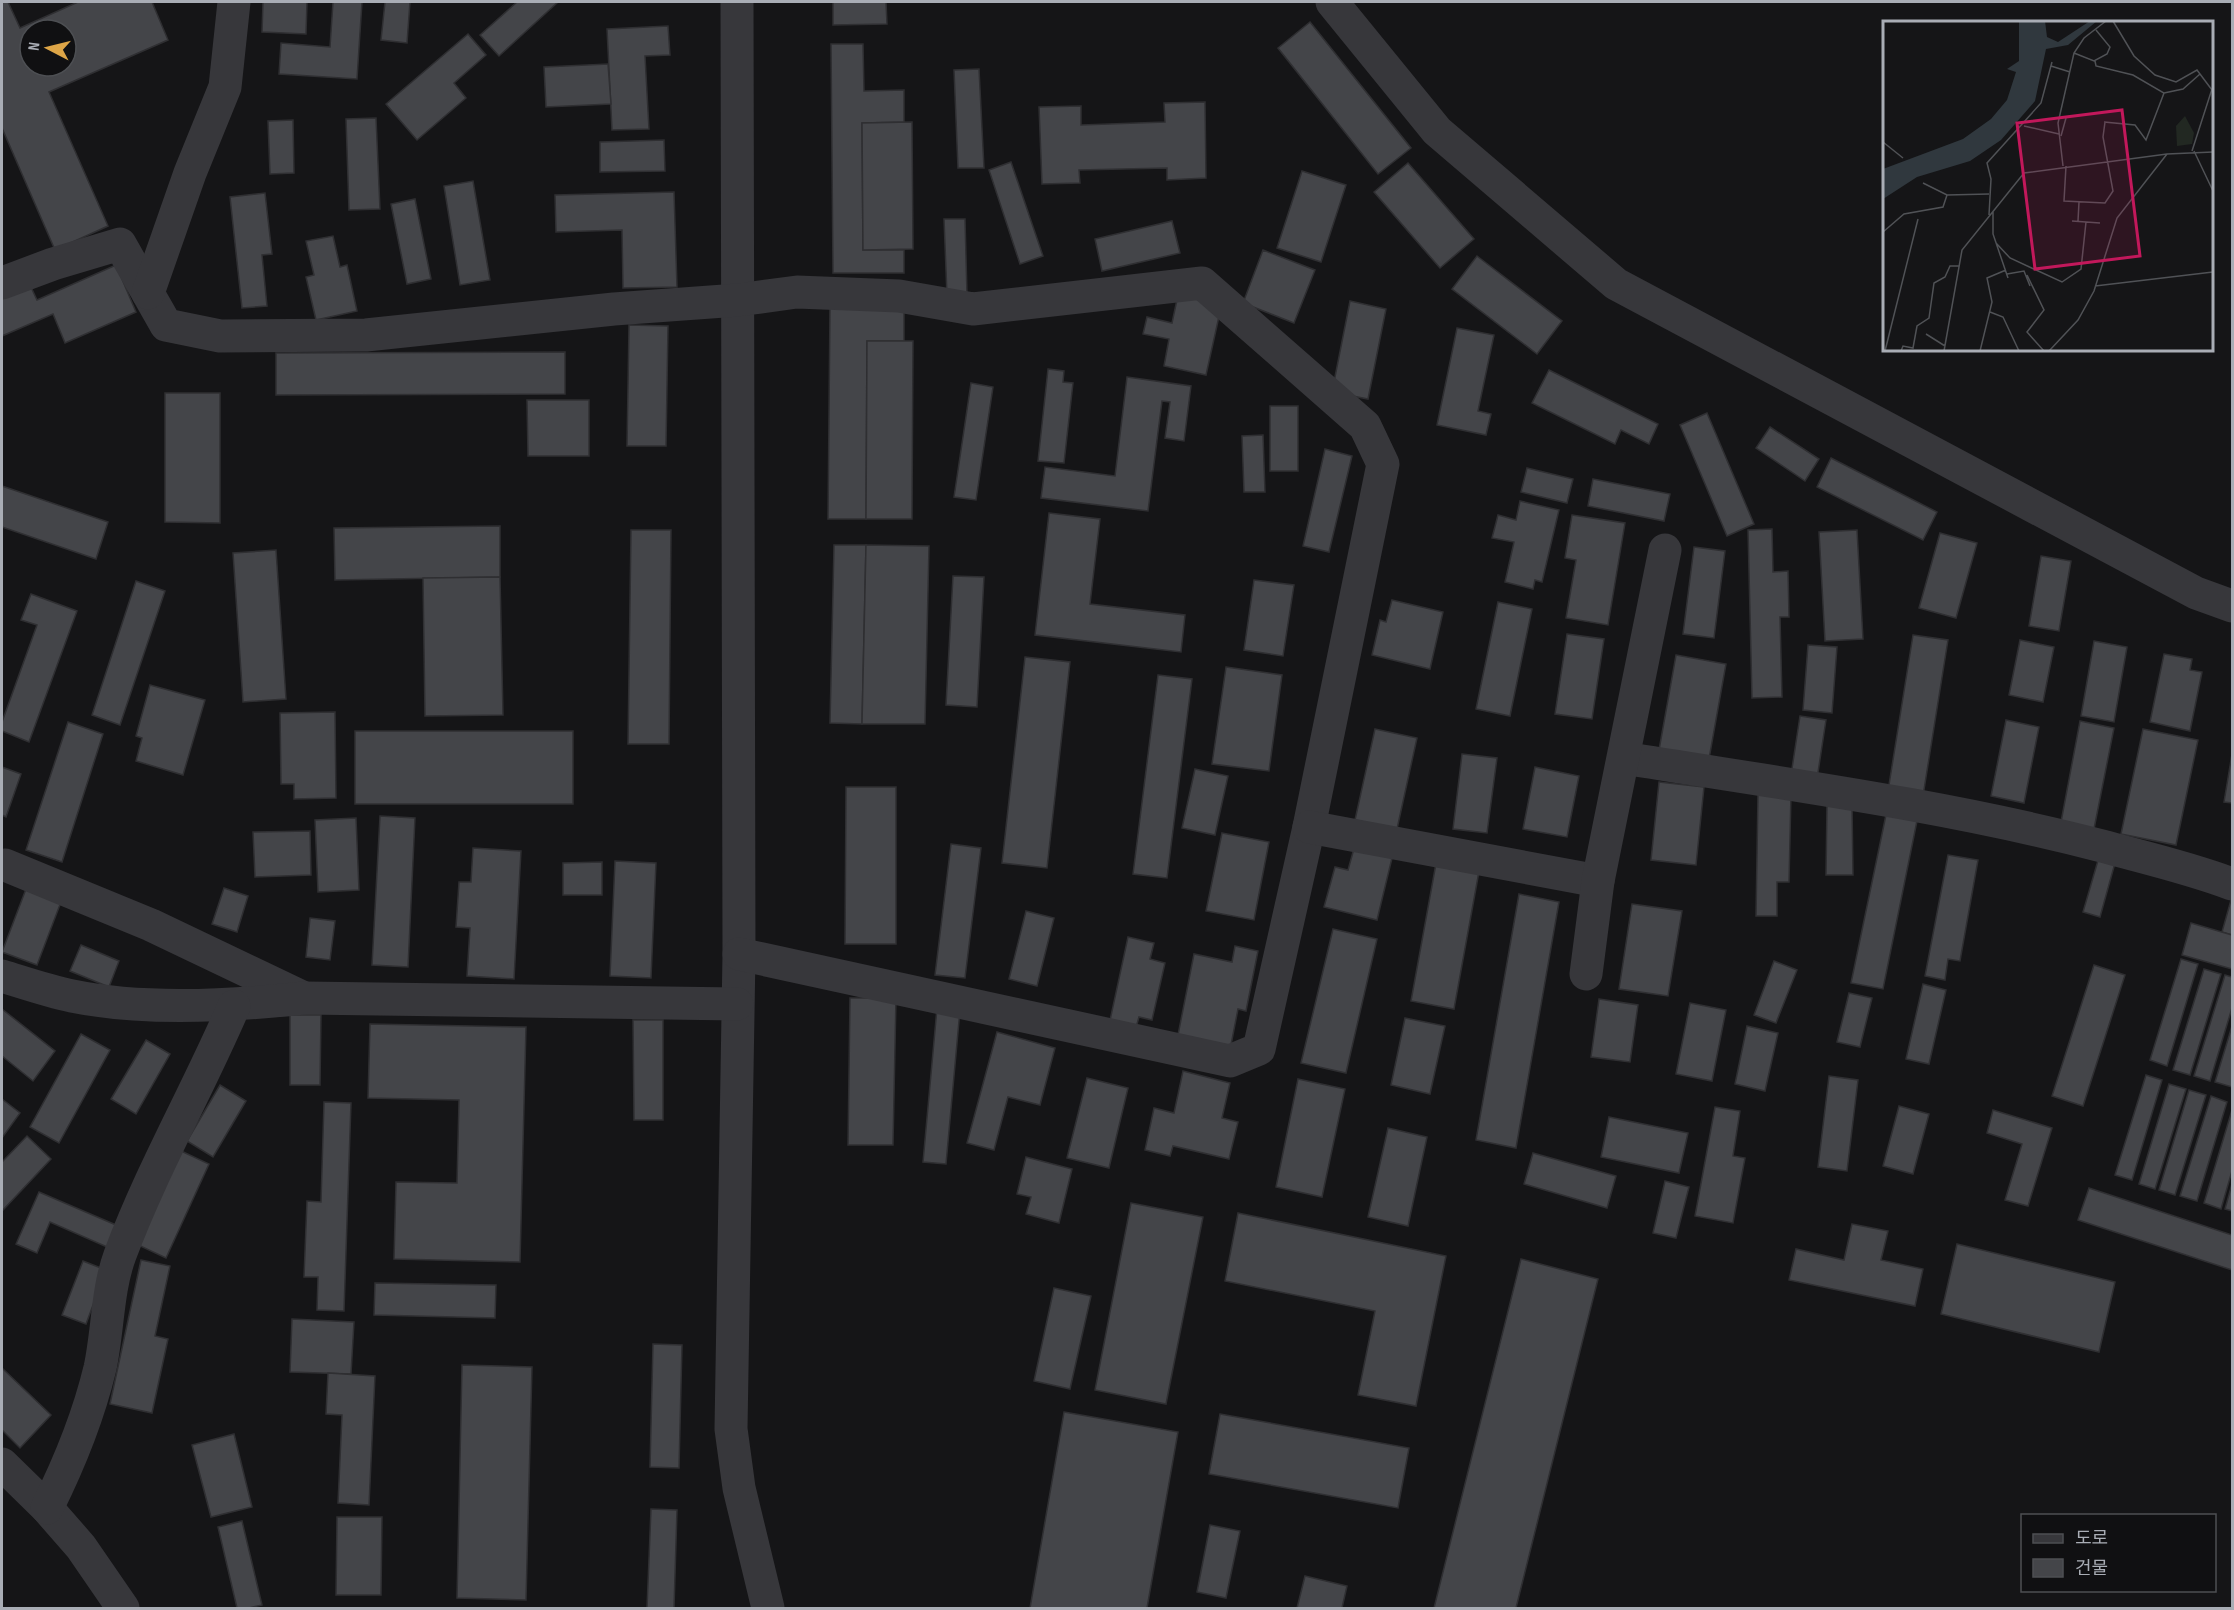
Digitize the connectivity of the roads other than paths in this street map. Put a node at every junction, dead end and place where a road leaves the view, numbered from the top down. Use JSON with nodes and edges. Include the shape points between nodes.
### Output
{"nodes":[{"id":1,"x":234,"y":2,"type":"edge"},
{"id":2,"x":737,"y":2,"type":"edge"},
{"id":3,"x":1332,"y":2,"type":"edge"},
{"id":4,"x":2,"y":283,"type":"edge"},
{"id":5,"x":148,"y":293,"type":"junction"},
{"id":6,"x":738,"y":300,"type":"junction"},
{"id":7,"x":1665,"y":549,"type":"dead end"},
{"id":8,"x":2232,"y":606,"type":"edge"},
{"id":9,"x":1624,"y":758,"type":"junction"},
{"id":10,"x":1309,"y":826,"type":"junction"},
{"id":11,"x":5,"y":865,"type":"dead end"},
{"id":12,"x":1598,"y":881,"type":"junction"},
{"id":13,"x":2232,"y":884,"type":"edge"},
{"id":14,"x":738,"y":954,"type":"junction"},
{"id":15,"x":1586,"y":974,"type":"dead end"},
{"id":16,"x":2,"y":976,"type":"edge"},
{"id":17,"x":304,"y":998,"type":"junction"},
{"id":18,"x":737,"y":1004,"type":"junction"},
{"id":19,"x":234,"y":1006,"type":"junction"},
{"id":20,"x":2,"y":1464,"type":"edge"},
{"id":21,"x":47,"y":1508,"type":"junction"},
{"id":22,"x":123,"y":1608,"type":"edge"},
{"id":23,"x":768,"y":1608,"type":"edge"}],
"edges":[{"from":1,"to":5,"type":"street","via":[[225,87]]},
{"from":2,"to":6,"type":"street"},
{"from":3,"to":8,"type":"street","via":[[1437,131],[1616,284],[2196,593]]},
{"from":4,"to":5,"type":"street","via":[[120,244]]},
{"from":5,"to":6,"type":"street","via":[[166,325],[220,336],[366,335]]},
{"from":6,"to":10,"type":"street","via":[[808,292],[899,296],[972,309],[1202,283],[1365,426],[1383,464]]},
{"from":6,"to":14,"type":"street"},
{"from":7,"to":9,"type":"street"},
{"from":9,"to":12,"type":"street"},
{"from":9,"to":13,"type":"street","via":[[1967,814],[2191,869]]},
{"from":10,"to":12,"type":"street"},
{"from":10,"to":14,"type":"street","via":[[1259,1049],[1230,1061]]},
{"from":11,"to":17,"type":"street","via":[[152,925]]},
{"from":12,"to":15,"type":"street"},
{"from":14,"to":18,"type":"street"},
{"from":16,"to":19,"type":"street","via":[[72,996],[116,1002]]},
{"from":17,"to":18,"type":"street"},
{"from":17,"to":19,"type":"street"},
{"from":18,"to":23,"type":"street","via":[[731,1430],[739,1488]]},
{"from":19,"to":21,"type":"street","via":[[154,1174],[119,1258],[100,1368],[75,1454]]},
{"from":20,"to":21,"type":"street"},
{"from":21,"to":22,"type":"street","via":[[81,1547]]}]}
